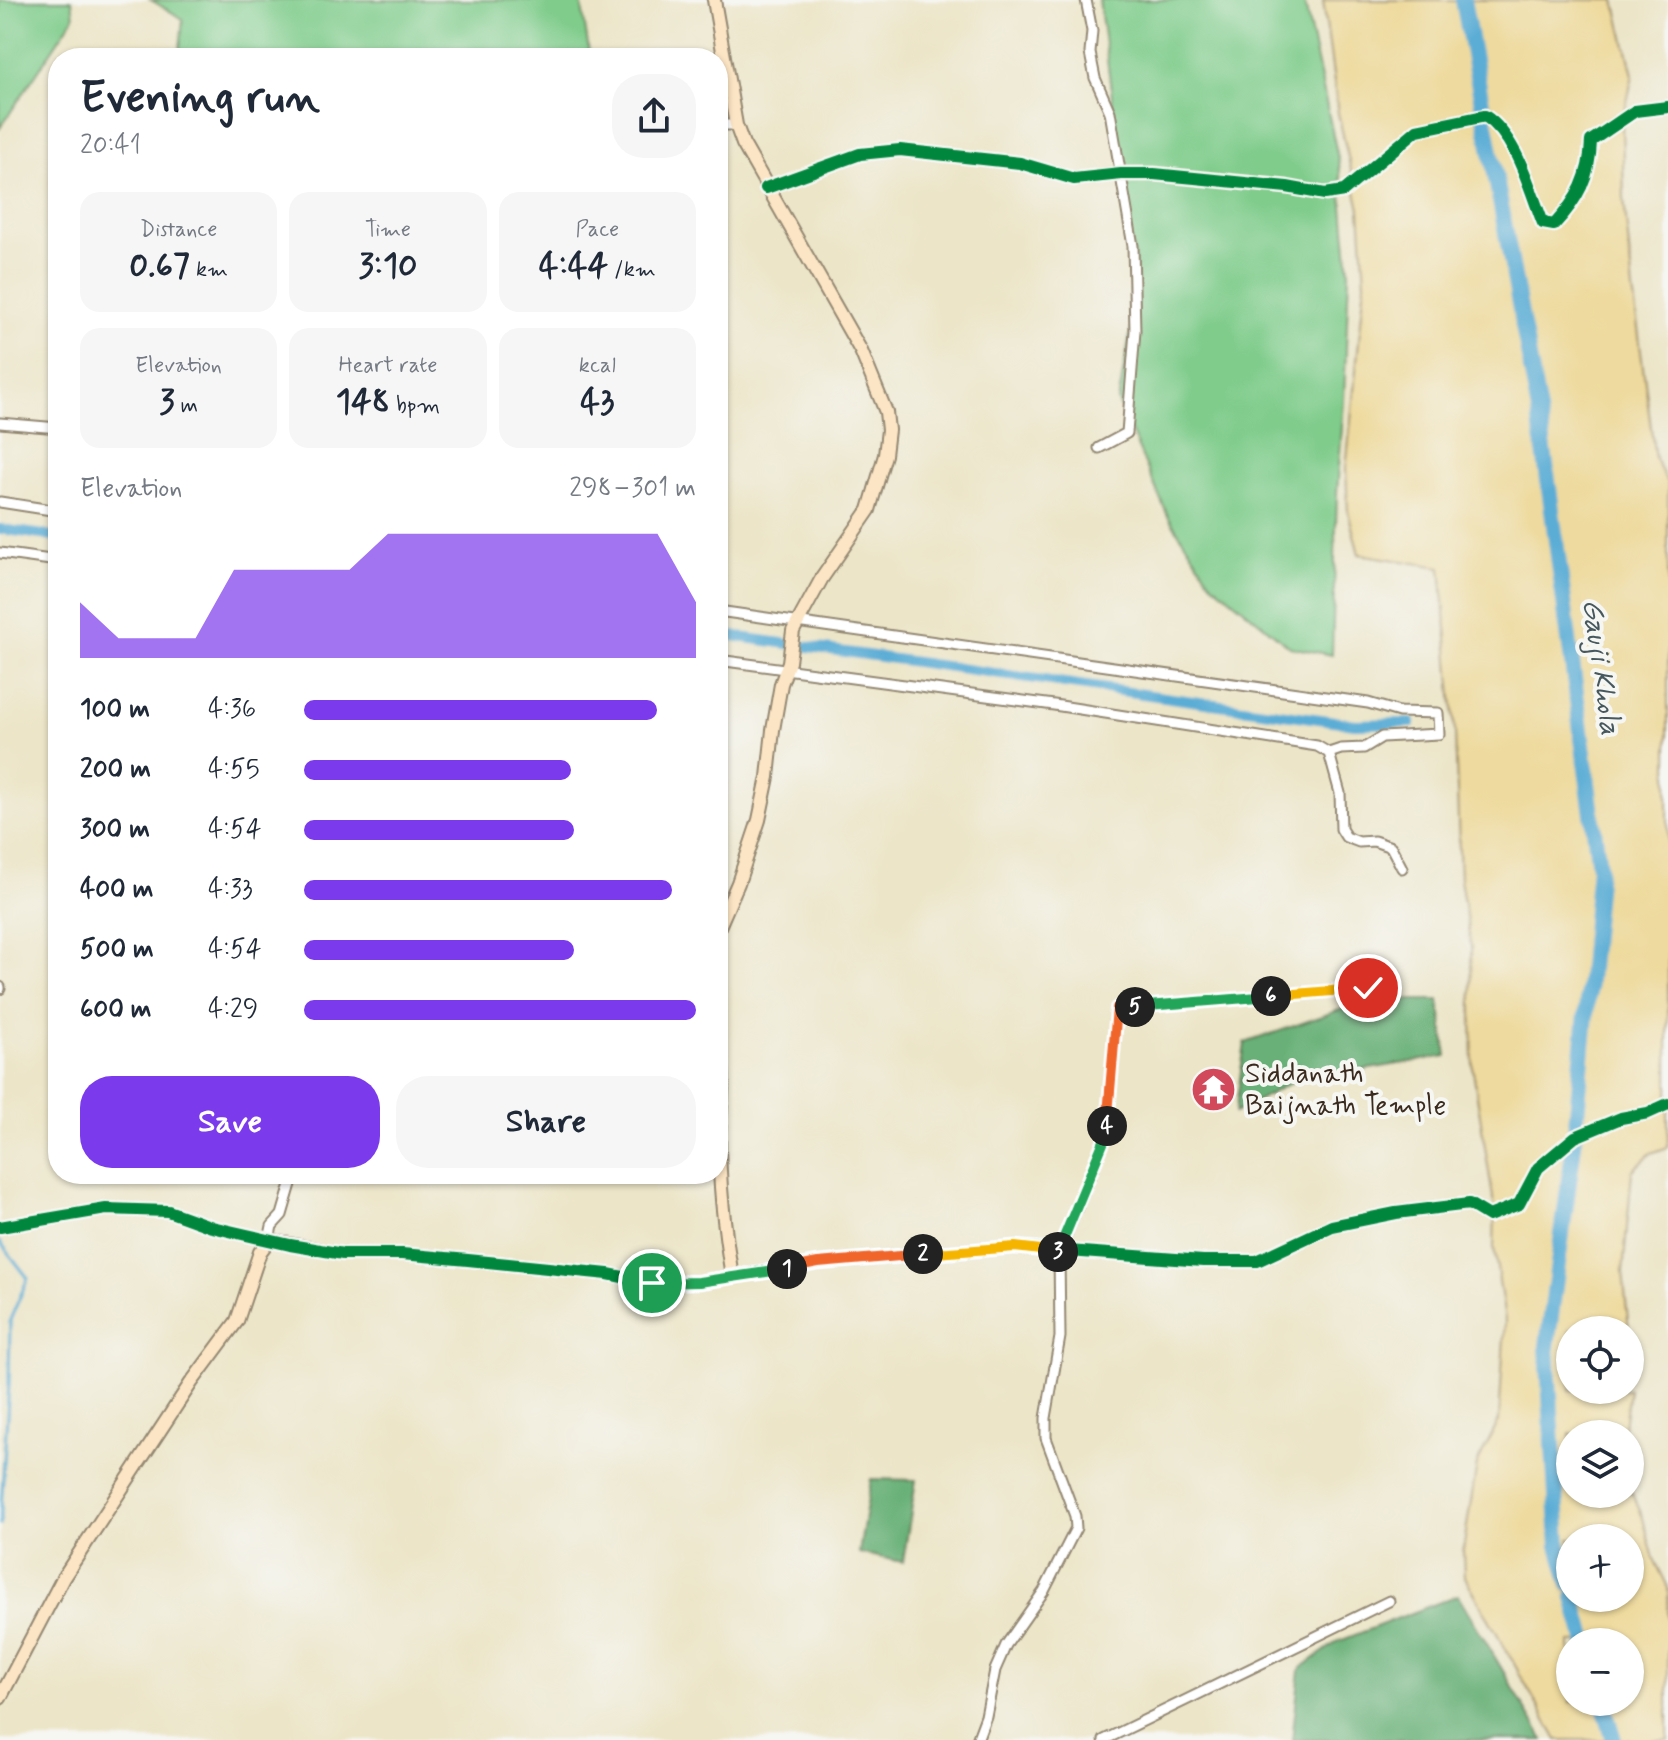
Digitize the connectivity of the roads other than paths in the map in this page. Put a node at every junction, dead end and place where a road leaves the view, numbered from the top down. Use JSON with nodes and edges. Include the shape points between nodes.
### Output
{"nodes":[{"id":1,"x":714,"y":0,"type":"edge"},
{"id":2,"x":1086,"y":0,"type":"edge"},
{"id":3,"x":722,"y":48,"type":"edge"},
{"id":4,"x":728,"y":80,"type":"edge"},
{"id":5,"x":1668,"y":107,"type":"edge"},
{"id":6,"x":728,"y":125,"type":"edge"},
{"id":7,"x":736,"y":125,"type":"junction"},
{"id":8,"x":1121,"y":174,"type":"junction"},
{"id":9,"x":766,"y":188,"type":"junction"},
{"id":10,"x":0,"y":423,"type":"edge"},
{"id":11,"x":48,"y":427,"type":"edge"},
{"id":12,"x":1099,"y":448,"type":"dead end"},
{"id":13,"x":0,"y":502,"type":"edge"},
{"id":14,"x":48,"y":509,"type":"edge"},
{"id":15,"x":0,"y":553,"type":"edge"},
{"id":16,"x":48,"y":560,"type":"edge"},
{"id":17,"x":728,"y":613,"type":"edge"},
{"id":18,"x":795,"y":627,"type":"junction"},
{"id":19,"x":728,"y":661,"type":"edge"},
{"id":20,"x":787,"y":665,"type":"junction"},
{"id":21,"x":1329,"y":753,"type":"junction"},
{"id":22,"x":1402,"y":868,"type":"dead end"},
{"id":23,"x":728,"y":906,"type":"edge"},
{"id":24,"x":1368,"y":988,"type":"dead end"},
{"id":25,"x":1668,"y":1104,"type":"edge"},
{"id":26,"x":291,"y":1184,"type":"edge"},
{"id":27,"x":720,"y":1184,"type":"edge"},
{"id":28,"x":0,"y":1227,"type":"edge"},
{"id":29,"x":269,"y":1240,"type":"junction"},
{"id":30,"x":1059,"y":1252,"type":"junction"},
{"id":31,"x":732,"y":1276,"type":"junction"},
{"id":32,"x":1389,"y":1601,"type":"dead end"},
{"id":33,"x":0,"y":1698,"type":"edge"},
{"id":34,"x":977,"y":1740,"type":"edge"},
{"id":35,"x":1104,"y":1740,"type":"edge"}],
"edges":[{"from":1,"to":3,"type":"street"},
{"from":2,"to":8,"type":"street","via":[[1095,78],[1110,112]]},
{"from":4,"to":7,"type":"street"},
{"from":5,"to":8,"type":"street","via":[[1635,111],[1591,141],[1591,161],[1575,202],[1554,225],[1543,223],[1518,160],[1485,116],[1417,130],[1344,191],[1325,194]]},
{"from":6,"to":7,"type":"street"},
{"from":7,"to":9,"type":"street"},
{"from":8,"to":9,"type":"street","via":[[1074,179],[1020,163],[900,150],[860,154]]},
{"from":8,"to":12,"type":"street","via":[[1133,246],[1135,331],[1127,433]]},
{"from":9,"to":18,"type":"street","via":[[861,351],[888,430],[869,510]]},
{"from":10,"to":11,"type":"street"},
{"from":13,"to":14,"type":"street"},
{"from":15,"to":16,"type":"street"},
{"from":17,"to":18,"type":"street"},
{"from":18,"to":20,"type":"street"},
{"from":18,"to":21,"type":"street","via":[[1368,703],[1399,712],[1438,713],[1439,734],[1382,737],[1364,748]]},
{"from":19,"to":20,"type":"street"},
{"from":20,"to":21,"type":"street","via":[[1317,746]]},
{"from":20,"to":23,"type":"street","via":[[759,820]]},
{"from":21,"to":22,"type":"street","via":[[1346,837],[1391,847]]},
{"from":24,"to":30,"type":"street","via":[[1117,1008],[1106,1136]]},
{"from":25,"to":30,"type":"street","via":[[1575,1137],[1538,1168],[1519,1204],[1489,1216],[1469,1204],[1383,1216],[1332,1226],[1257,1261]]},
{"from":26,"to":29,"type":"street"},
{"from":27,"to":31,"type":"street"},
{"from":28,"to":29,"type":"street","via":[[106,1209],[168,1211]]},
{"from":29,"to":31,"type":"street","via":[[343,1254],[468,1260],[652,1283]]},
{"from":29,"to":33,"type":"street","via":[[237,1321],[63,1578]]},
{"from":30,"to":31,"type":"street","via":[[1015,1247],[956,1250]]},
{"from":30,"to":34,"type":"street","via":[[1060,1337],[1046,1438],[1076,1528],[1044,1591],[1006,1645]]},
{"from":32,"to":35,"type":"street"}]}
